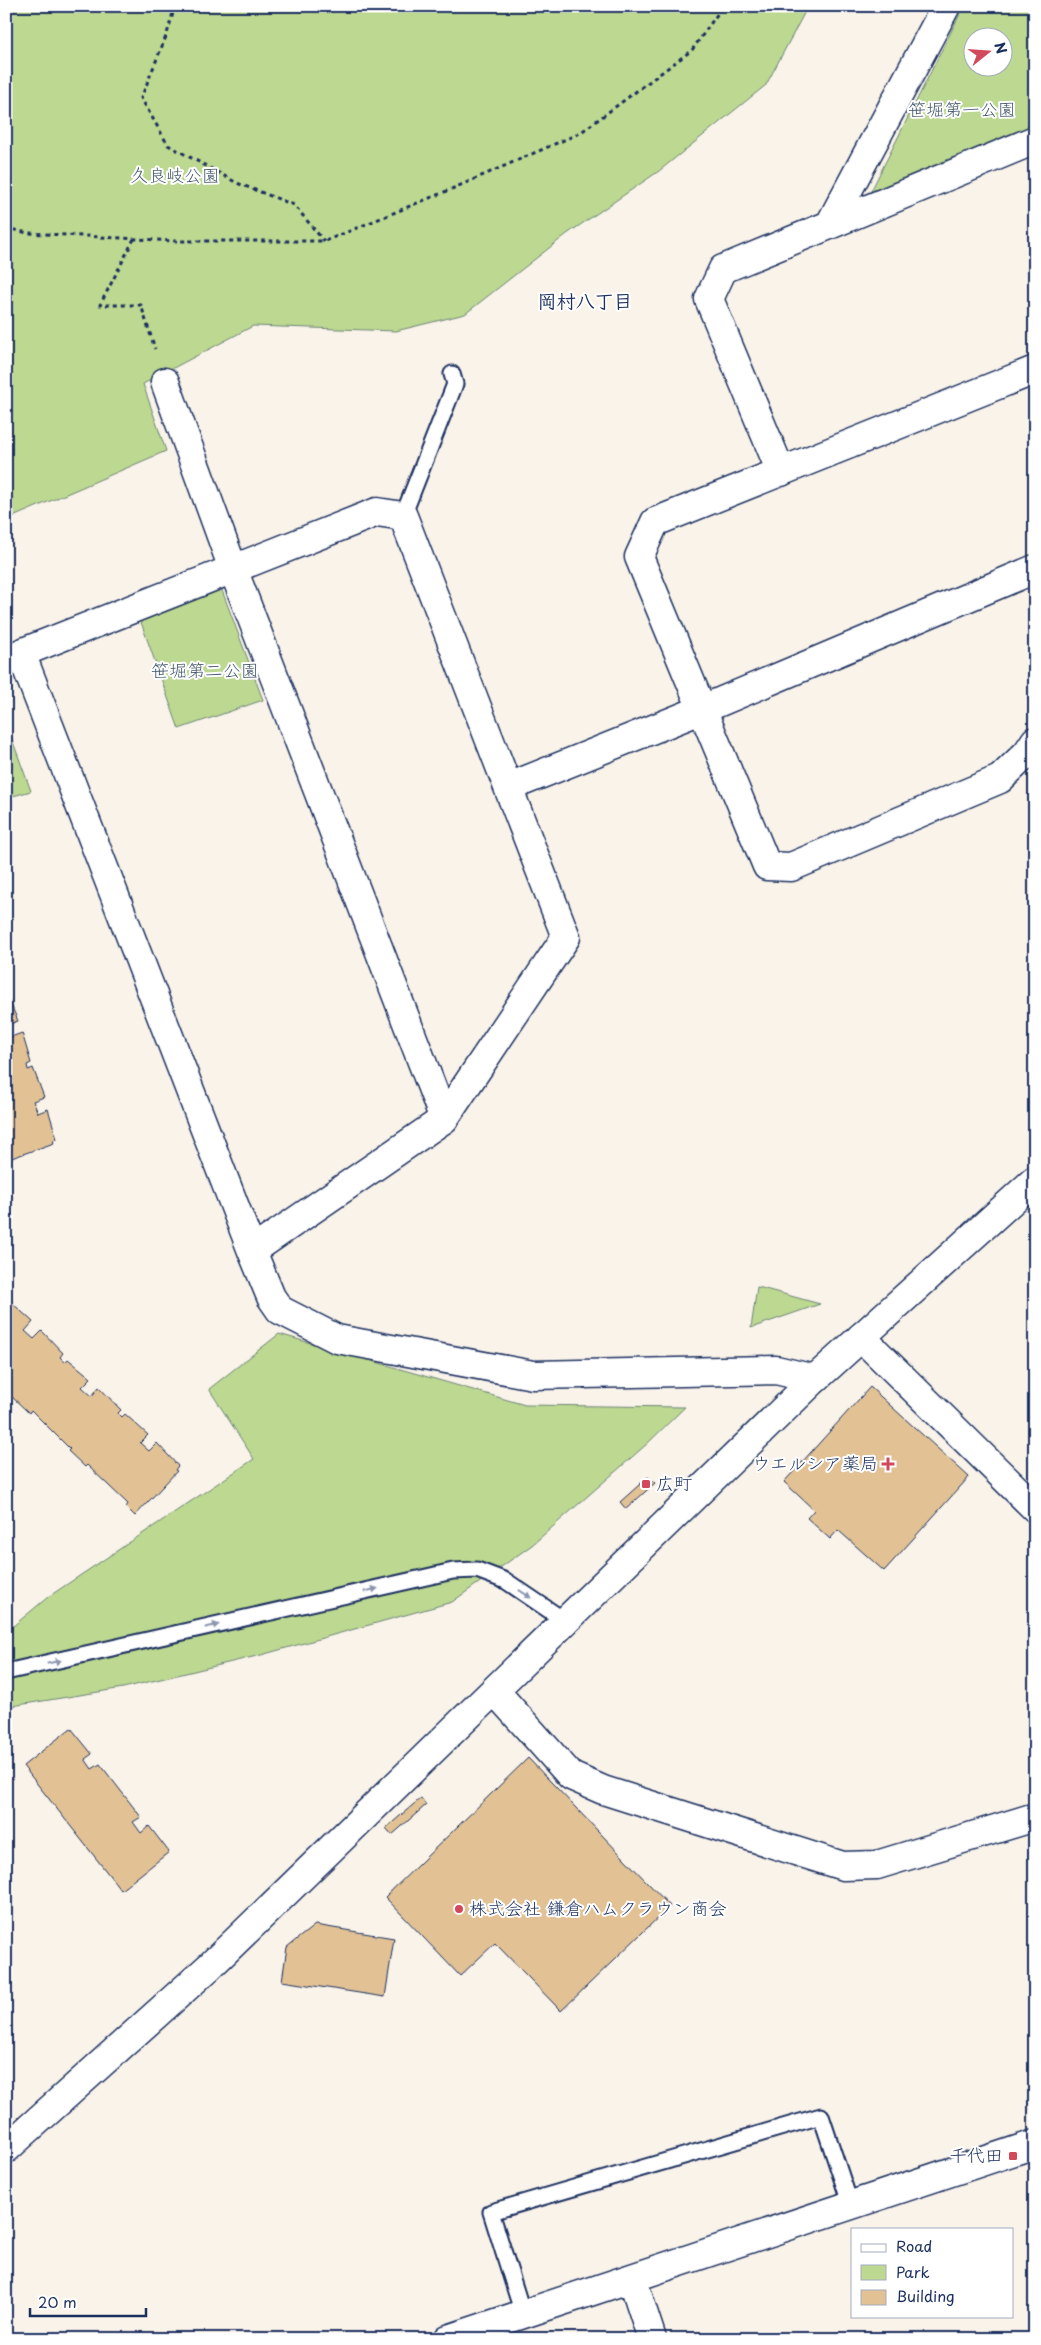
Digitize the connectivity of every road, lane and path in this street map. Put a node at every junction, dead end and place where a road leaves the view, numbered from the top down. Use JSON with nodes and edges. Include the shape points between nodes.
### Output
{"nodes":[{"id":1,"x":175,"y":6,"type":"edge"},
{"id":2,"x":723,"y":6,"type":"edge"},
{"id":3,"x":946,"y":6,"type":"edge"},
{"id":4,"x":1035,"y":140,"type":"edge"},
{"id":5,"x":830,"y":224,"type":"junction"},
{"id":6,"x":6,"y":228,"type":"edge"},
{"id":7,"x":134,"y":239,"type":"junction"},
{"id":8,"x":325,"y":241,"type":"junction"},
{"id":9,"x":1035,"y":370,"type":"edge"},
{"id":10,"x":452,"y":374,"type":"dead end"},
{"id":11,"x":165,"y":382,"type":"joint"},
{"id":12,"x":781,"y":472,"type":"junction"},
{"id":13,"x":403,"y":516,"type":"junction"},
{"id":14,"x":233,"y":569,"type":"junction"},
{"id":15,"x":1035,"y":569,"type":"edge"},
{"id":16,"x":702,"y":709,"type":"junction"},
{"id":17,"x":1035,"y":741,"type":"edge"},
{"id":18,"x":509,"y":787,"type":"junction"},
{"id":19,"x":444,"y":1119,"type":"junction"},
{"id":20,"x":1035,"y":1180,"type":"edge"},
{"id":21,"x":252,"y":1251,"type":"junction"},
{"id":22,"x":861,"y":1337,"type":"junction"},
{"id":23,"x":815,"y":1380,"type":"junction"},
{"id":24,"x":1035,"y":1508,"type":"edge"},
{"id":25,"x":565,"y":1621,"type":"junction"},
{"id":26,"x":6,"y":1672,"type":"edge"},
{"id":27,"x":495,"y":1691,"type":"junction"},
{"id":28,"x":1035,"y":1817,"type":"edge"},
{"id":29,"x":1035,"y":2144,"type":"edge"},
{"id":30,"x":6,"y":2149,"type":"edge"},
{"id":31,"x":852,"y":2206,"type":"junction"},
{"id":32,"x":632,"y":2278,"type":"junction"},
{"id":33,"x":523,"y":2314,"type":"junction"},
{"id":34,"x":448,"y":2339,"type":"edge"},
{"id":35,"x":652,"y":2339,"type":"edge"}],
"edges":[{"from":1,"to":8,"type":"path","via":[[141,98],[168,145],[237,182],[294,205]]},
{"from":2,"to":8,"type":"path","via":[[692,50],[580,133]]},
{"from":3,"to":5,"type":"street"},
{"from":4,"to":5,"type":"street"},
{"from":5,"to":12,"type":"street","via":[[723,269],[709,299]]},
{"from":6,"to":7,"type":"path","via":[[28,233]]},
{"from":7,"to":8,"type":"path"},
{"from":7,"to":11,"type":"path","via":[[100,305],[141,305]]},
{"from":9,"to":12,"type":"street"},
{"from":10,"to":13,"type":"lane","via":[[455,384]]},
{"from":11,"to":14,"type":"street"},
{"from":12,"to":16,"type":"street","via":[[655,522],[639,557]]},
{"from":13,"to":14,"type":"street","via":[[378,512]]},
{"from":13,"to":18,"type":"street"},
{"from":14,"to":19,"type":"street"},
{"from":14,"to":21,"type":"street","via":[[21,653]]},
{"from":15,"to":16,"type":"street"},
{"from":16,"to":17,"type":"street","via":[[767,866],[791,867],[1000,779]]},
{"from":16,"to":18,"type":"street"},
{"from":18,"to":19,"type":"street","via":[[566,937]]},
{"from":19,"to":21,"type":"street"},
{"from":20,"to":22,"type":"street"},
{"from":21,"to":23,"type":"street","via":[[271,1297],[280,1310],[337,1339],[533,1375],[776,1370]]},
{"from":22,"to":23,"type":"street"},
{"from":22,"to":24,"type":"street"},
{"from":23,"to":25,"type":"street"},
{"from":26,"to":25,"type":"lane","one_way":true,"via":[[453,1571],[477,1570],[506,1581]]},
{"from":25,"to":27,"type":"street"},
{"from":27,"to":28,"type":"street","via":[[571,1776],[603,1790],[843,1866],[877,1865]]},
{"from":27,"to":30,"type":"street","via":[[209,1967]]},
{"from":29,"to":31,"type":"street"},
{"from":31,"to":32,"type":"street"},
{"from":31,"to":33,"type":"lane","via":[[821,2116],[491,2212]]},
{"from":32,"to":33,"type":"street"},
{"from":32,"to":35,"type":"street"},
{"from":33,"to":34,"type":"street"}]}
